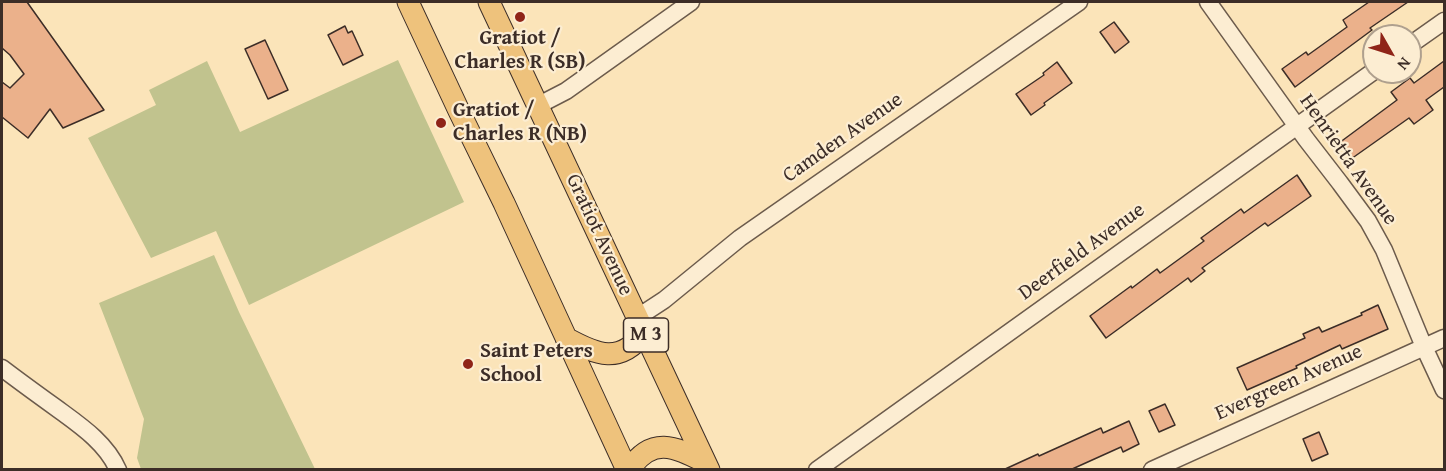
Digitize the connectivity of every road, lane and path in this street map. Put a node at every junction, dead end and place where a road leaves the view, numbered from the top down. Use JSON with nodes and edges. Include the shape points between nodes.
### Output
{"nodes":[{"id":1,"x":408,"y":2,"type":"edge"},
{"id":2,"x":489,"y":2,"type":"edge"},
{"id":3,"x":691,"y":2,"type":"edge"},
{"id":4,"x":1079,"y":2,"type":"edge"},
{"id":5,"x":1208,"y":2,"type":"edge"},
{"id":6,"x":1444,"y":21,"type":"edge"},
{"id":7,"x":1422,"y":37,"type":"edge"},
{"id":8,"x":1362,"y":79,"type":"edge"},
{"id":9,"x":537,"y":106,"type":"junction"},
{"id":10,"x":1296,"y":126,"type":"junction"},
{"id":11,"x":641,"y":324,"type":"junction"},
{"id":12,"x":566,"y":338,"type":"junction"},
{"id":13,"x":1444,"y":338,"type":"edge"},
{"id":14,"x":1424,"y":347,"type":"junction"},
{"id":15,"x":2,"y":368,"type":"edge"},
{"id":16,"x":1444,"y":390,"type":"edge"},
{"id":17,"x":707,"y":466,"type":"edge"},
{"id":18,"x":118,"y":470,"type":"edge"},
{"id":19,"x":628,"y":470,"type":"edge"},
{"id":20,"x":817,"y":470,"type":"edge"},
{"id":21,"x":1152,"y":470,"type":"edge"}],
"edges":[{"from":1,"to":12,"type":"main road"},
{"from":2,"to":9,"type":"main road","name":"Gratiot Avenue","number":"M 3"},
{"from":3,"to":9,"type":"street","via":[[566,91]]},
{"from":4,"to":11,"type":"street","name":"Camden Avenue","via":[[740,238],[664,300]]},
{"from":5,"to":10,"type":"street","name":"Henrietta Avenue"},
{"from":6,"to":7,"type":"street"},
{"from":8,"to":10,"type":"street","name":"Deerfield Avenue"},
{"from":9,"to":11,"type":"main road","name":"Gratiot Avenue","number":"M 3"},
{"from":10,"to":14,"type":"street","name":"Henrietta Avenue","via":[[1368,221]]},
{"from":10,"to":20,"type":"street","name":"Deerfield Avenue"},
{"from":11,"to":12,"type":"main road","via":[[638,340],[622,353],[595,351]]},
{"from":11,"to":17,"type":"main road","name":"Gratiot Avenue","number":"M 3"},
{"from":12,"to":19,"type":"main road"},
{"from":13,"to":14,"type":"street","name":"Evergreen Avenue"},
{"from":14,"to":16,"type":"street","name":"Henrietta Avenue"},
{"from":14,"to":21,"type":"street","name":"Evergreen Avenue"},
{"from":15,"to":18,"type":"street","via":[[102,446]]},
{"from":17,"to":19,"type":"main road","via":[[685,452],[656,448],[639,456]]}]}
